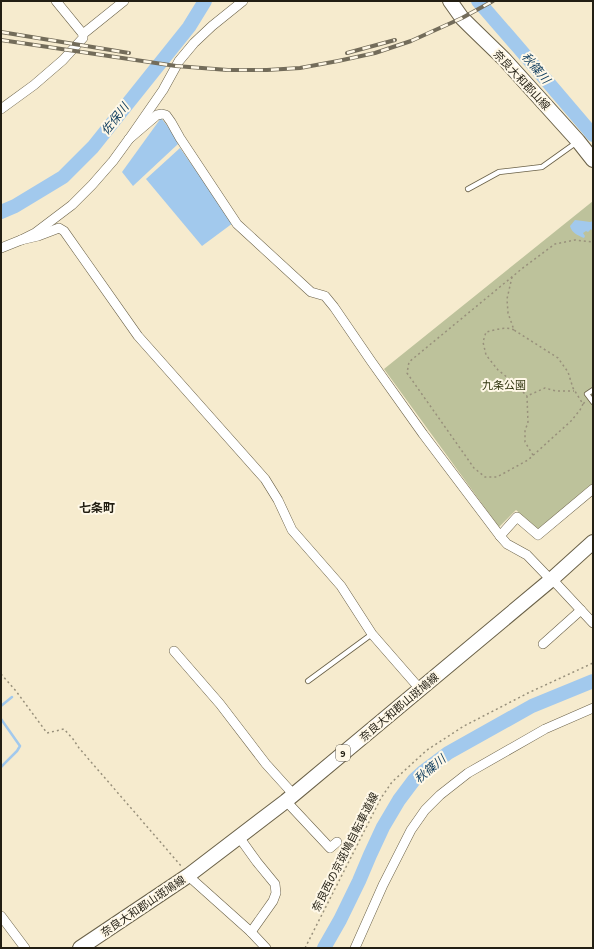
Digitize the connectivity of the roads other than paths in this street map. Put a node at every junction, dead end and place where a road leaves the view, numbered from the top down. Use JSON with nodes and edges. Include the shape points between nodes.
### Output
{"nodes":[{"id":1,"x":56,"y":1,"type":"edge"},
{"id":2,"x":124,"y":1,"type":"edge"},
{"id":3,"x":243,"y":1,"type":"edge"},
{"id":4,"x":450,"y":1,"type":"edge"},
{"id":5,"x":83,"y":34,"type":"junction"},
{"id":6,"x":1,"y":109,"type":"edge"},
{"id":7,"x":129,"y":139,"type":"junction"},
{"id":8,"x":578,"y":141,"type":"junction"},
{"id":9,"x":593,"y":160,"type":"edge"},
{"id":10,"x":468,"y":189,"type":"dead end"},
{"id":11,"x":21,"y":240,"type":"junction"},
{"id":12,"x":1,"y":248,"type":"edge"},
{"id":13,"x":593,"y":390,"type":"edge"},
{"id":14,"x":591,"y":400,"type":"edge"},
{"id":15,"x":593,"y":489,"type":"edge"},
{"id":16,"x":500,"y":536,"type":"junction"},
{"id":17,"x":593,"y":542,"type":"edge"},
{"id":18,"x":551,"y":579,"type":"junction"},
{"id":19,"x":581,"y":610,"type":"junction"},
{"id":20,"x":593,"y":623,"type":"edge"},
{"id":21,"x":372,"y":634,"type":"junction"},
{"id":22,"x":544,"y":644,"type":"dead end"},
{"id":23,"x":174,"y":651,"type":"dead end"},
{"id":24,"x":308,"y":681,"type":"dead end"},
{"id":25,"x":420,"y":689,"type":"junction"},
{"id":26,"x":593,"y":708,"type":"edge"},
{"id":27,"x":290,"y":798,"type":"junction"},
{"id":28,"x":239,"y":837,"type":"junction"},
{"id":29,"x":331,"y":848,"type":"dead end"},
{"id":30,"x":189,"y":875,"type":"junction"},
{"id":31,"x":1,"y":916,"type":"edge"},
{"id":32,"x":251,"y":932,"type":"junction"},
{"id":33,"x":25,"y":948,"type":"edge"},
{"id":34,"x":80,"y":948,"type":"edge"},
{"id":35,"x":266,"y":948,"type":"edge"},
{"id":36,"x":355,"y":948,"type":"edge"}],
"edges":[{"from":1,"to":5,"type":"street"},
{"from":2,"to":5,"type":"street"},
{"from":3,"to":7,"type":"street","via":[[198,39],[179,61],[163,90]]},
{"from":4,"to":8,"type":"main road","name":"奈良大和郡山線","via":[[462,18],[504,59]]},
{"from":5,"to":6,"type":"street","via":[[83,38],[63,60]]},
{"from":7,"to":11,"type":"street","via":[[72,205],[35,233]]},
{"from":7,"to":16,"type":"street","via":[[157,115],[166,115],[237,224],[311,292],[325,296],[334,307],[423,434]]},
{"from":8,"to":9,"type":"main road","name":"奈良大和郡山線"},
{"from":8,"to":10,"type":"lane","via":[[542,167],[500,172]]},
{"from":11,"to":12,"type":"street"},
{"from":11,"to":21,"type":"street","via":[[59,228],[64,231],[138,336],[265,479],[292,530],[341,586]]},
{"from":13,"to":14,"type":"lane","via":[[587,394]]},
{"from":15,"to":16,"type":"street","via":[[538,536],[517,517]]},
{"from":16,"to":18,"type":"street","via":[[507,544],[527,554]]},
{"from":17,"to":18,"type":"main road","name":"奈良大和郡山斑鳩線","number":"9"},
{"from":18,"to":19,"type":"street"},
{"from":18,"to":25,"type":"main road","name":"奈良大和郡山斑鳩線","number":"9"},
{"from":19,"to":20,"type":"street"},
{"from":19,"to":22,"type":"street"},
{"from":21,"to":24,"type":"lane"},
{"from":21,"to":25,"type":"street"},
{"from":23,"to":27,"type":"street","via":[[220,704]]},
{"from":25,"to":27,"type":"main road","name":"奈良大和郡山斑鳩線","number":"9"},
{"from":26,"to":36,"type":"street","via":[[544,729],[468,773],[425,810],[411,830],[383,884]]},
{"from":27,"to":28,"type":"main road","name":"奈良大和郡山斑鳩線","number":"9"},
{"from":27,"to":29,"type":"street"},
{"from":28,"to":30,"type":"main road","name":"奈良大和郡山斑鳩線","number":"9"},
{"from":28,"to":32,"type":"street","via":[[275,884],[276,893],[273,901]]},
{"from":30,"to":32,"type":"street"},
{"from":30,"to":34,"type":"main road","name":"奈良大和郡山斑鳩線","number":"9"},
{"from":31,"to":33,"type":"street"},
{"from":32,"to":35,"type":"street"}]}
